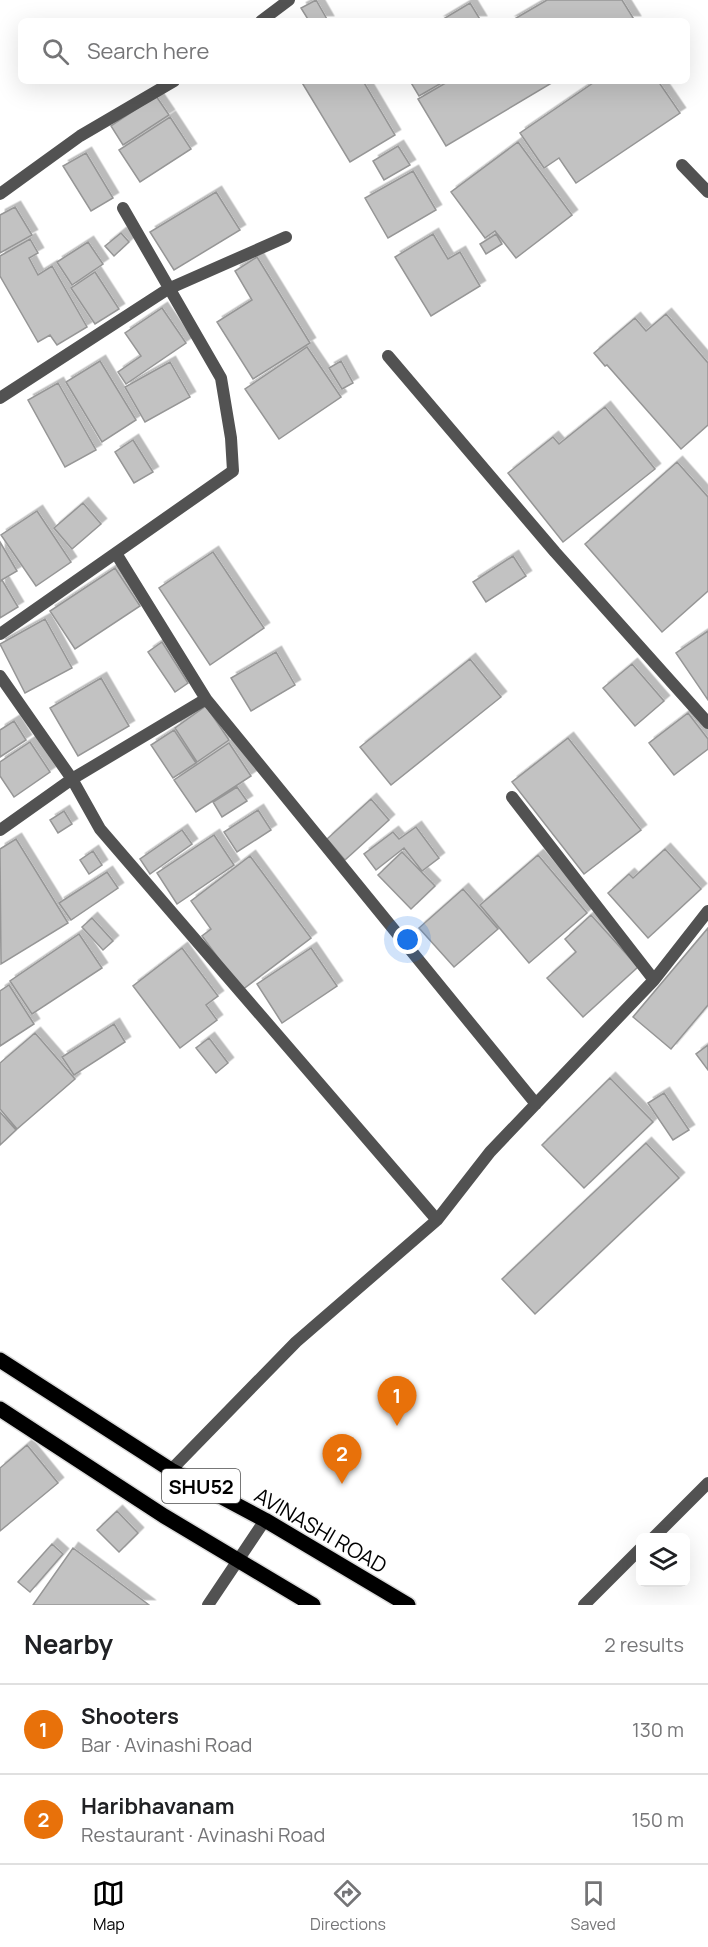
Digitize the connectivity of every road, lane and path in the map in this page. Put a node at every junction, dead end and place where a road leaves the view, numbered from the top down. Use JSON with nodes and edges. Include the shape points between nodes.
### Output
{"nodes":[{"id":1,"x":290,"y":0,"type":"edge"},
{"id":2,"x":265,"y":18,"type":"edge"},
{"id":3,"x":169,"y":84,"type":"edge"},
{"id":4,"x":682,"y":165,"type":"dead end"},
{"id":5,"x":708,"y":192,"type":"edge"},
{"id":6,"x":0,"y":194,"type":"edge"},
{"id":7,"x":123,"y":208,"type":"dead end"},
{"id":8,"x":286,"y":237,"type":"dead end"},
{"id":9,"x":168,"y":289,"type":"junction"},
{"id":10,"x":388,"y":356,"type":"dead end"},
{"id":11,"x":0,"y":398,"type":"edge"},
{"id":12,"x":117,"y":555,"type":"junction"},
{"id":13,"x":0,"y":634,"type":"edge"},
{"id":14,"x":0,"y":676,"type":"edge"},
{"id":15,"x":206,"y":699,"type":"junction"},
{"id":16,"x":708,"y":723,"type":"edge"},
{"id":17,"x":72,"y":779,"type":"junction"},
{"id":18,"x":512,"y":797,"type":"dead end"},
{"id":19,"x":0,"y":830,"type":"edge"},
{"id":20,"x":708,"y":910,"type":"edge"},
{"id":21,"x":654,"y":980,"type":"junction"},
{"id":22,"x":536,"y":1104,"type":"junction"},
{"id":23,"x":437,"y":1220,"type":"junction"},
{"id":24,"x":0,"y":1359,"type":"edge"},
{"id":25,"x":1,"y":1412,"type":"edge"},
{"id":26,"x":171,"y":1470,"type":"junction"},
{"id":27,"x":708,"y":1483,"type":"edge"},
{"id":28,"x":265,"y":1521,"type":"junction"},
{"id":29,"x":658,"y":1533,"type":"edge"},
{"id":30,"x":636,"y":1553,"type":"edge"},
{"id":31,"x":237,"y":1562,"type":"junction"},
{"id":32,"x":208,"y":1605,"type":"edge"},
{"id":33,"x":313,"y":1605,"type":"edge"},
{"id":34,"x":408,"y":1605,"type":"edge"},
{"id":35,"x":584,"y":1605,"type":"edge"}],
"edges":[{"from":1,"to":2,"type":"street"},
{"from":3,"to":6,"type":"street","via":[[80,136]]},
{"from":4,"to":5,"type":"street"},
{"from":7,"to":9,"type":"street"},
{"from":8,"to":9,"type":"street"},
{"from":9,"to":11,"type":"street"},
{"from":9,"to":12,"type":"street","via":[[221,378],[233,471]]},
{"from":10,"to":16,"type":"street"},
{"from":12,"to":13,"type":"street"},
{"from":12,"to":15,"type":"street"},
{"from":14,"to":17,"type":"street"},
{"from":15,"to":17,"type":"street"},
{"from":15,"to":22,"type":"street"},
{"from":17,"to":19,"type":"street"},
{"from":17,"to":23,"type":"street","via":[[100,829]]},
{"from":18,"to":21,"type":"street"},
{"from":20,"to":21,"type":"street"},
{"from":21,"to":22,"type":"street"},
{"from":22,"to":23,"type":"street","via":[[490,1152]]},
{"from":23,"to":26,"type":"street","via":[[296,1342]]},
{"from":24,"to":26,"type":"main road","name":"AVINASHI ROAD","number":"SHU52"},
{"from":25,"to":31,"type":"main road","number":"SHU52"},
{"from":26,"to":28,"type":"main road","name":"AVINASHI ROAD","number":"SHU52"},
{"from":27,"to":29,"type":"street"},
{"from":28,"to":31,"type":"street"},
{"from":28,"to":34,"type":"main road","name":"AVINASHI ROAD","number":"SHU52"},
{"from":30,"to":35,"type":"street"},
{"from":31,"to":32,"type":"street"},
{"from":31,"to":33,"type":"main road","number":"SHU52"}]}
